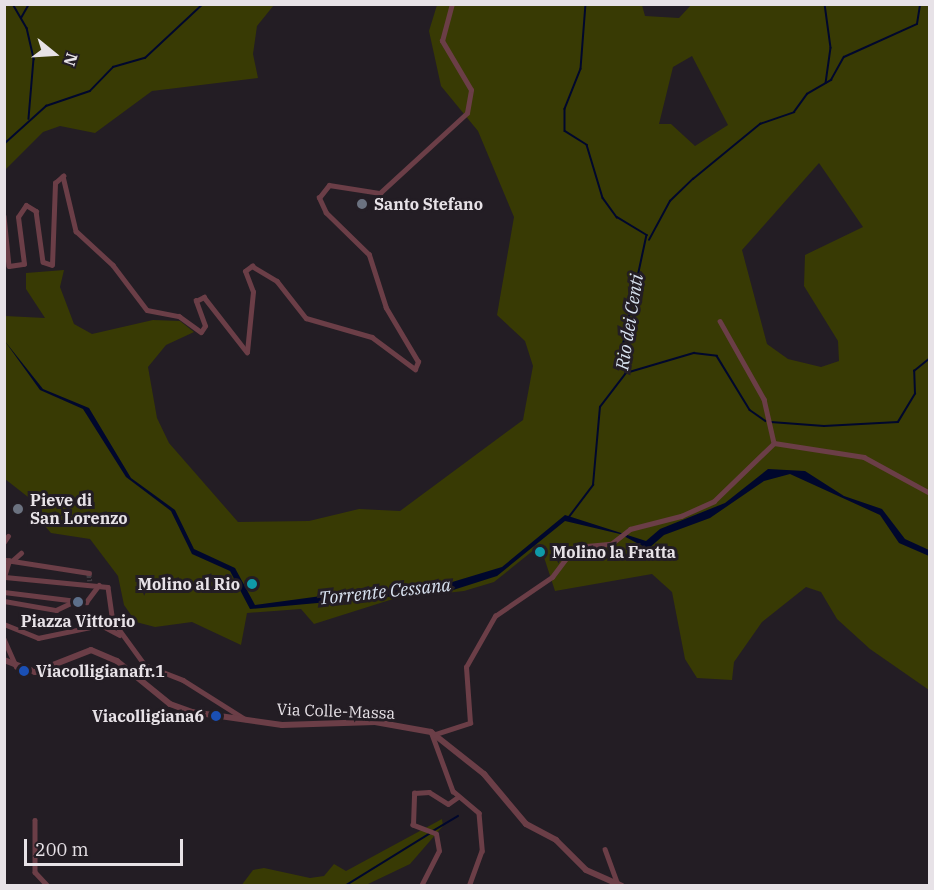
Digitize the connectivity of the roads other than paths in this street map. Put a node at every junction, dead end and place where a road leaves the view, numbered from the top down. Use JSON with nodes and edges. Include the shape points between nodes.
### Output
{"nodes":[{"id":1,"x":452,"y":4,"type":"edge"},
{"id":2,"x":4,"y":216,"type":"edge"},
{"id":3,"x":720,"y":321,"type":"dead end"},
{"id":4,"x":774,"y":443,"type":"junction"},
{"id":5,"x":930,"y":493,"type":"edge"},
{"id":6,"x":8,"y":536,"type":"dead end"},
{"id":7,"x":4,"y":542,"type":"edge"},
{"id":8,"x":21,"y":553,"type":"dead end"},
{"id":9,"x":9,"y":561,"type":"junction"},
{"id":10,"x":89,"y":573,"type":"dead end"},
{"id":11,"x":4,"y":577,"type":"edge"},
{"id":12,"x":27,"y":583,"type":"junction"},
{"id":13,"x":99,"y":585,"type":"junction"},
{"id":14,"x":4,"y":592,"type":"edge"},
{"id":15,"x":23,"y":595,"type":"junction"},
{"id":16,"x":4,"y":601,"type":"edge"},
{"id":17,"x":71,"y":603,"type":"junction"},
{"id":18,"x":4,"y":624,"type":"edge"},
{"id":19,"x":4,"y":639,"type":"edge"},
{"id":20,"x":123,"y":639,"type":"junction"},
{"id":21,"x":4,"y":660,"type":"edge"},
{"id":22,"x":16,"y":666,"type":"junction"},
{"id":23,"x":247,"y":720,"type":"junction"},
{"id":24,"x":433,"y":733,"type":"junction"},
{"id":25,"x":458,"y":797,"type":"junction"},
{"id":26,"x":35,"y":820,"type":"dead end"},
{"id":27,"x":605,"y":849,"type":"dead end"},
{"id":28,"x":619,"y":884,"type":"edge"},
{"id":29,"x":48,"y":885,"type":"edge"},
{"id":30,"x":421,"y":885,"type":"edge"},
{"id":31,"x":469,"y":885,"type":"edge"}],
"edges":[{"from":1,"to":2,"type":"street","via":[[442,41],[471,90],[467,113],[380,193],[329,185],[319,198],[369,255],[386,308],[418,362],[415,369],[372,337],[306,318],[277,281],[252,266],[245,271],[253,292],[247,352],[204,297],[196,301],[205,326],[201,332],[179,316],[147,310],[113,265],[76,231],[63,176],[55,183],[52,265],[43,262],[36,211],[26,205],[18,217],[24,264],[9,266]]},
{"from":3,"to":4,"type":"street","via":[[764,399]]},
{"from":4,"to":5,"type":"street","via":[[864,457]]},
{"from":4,"to":24,"type":"street","via":[[714,501],[627,532],[619,540],[575,546],[552,577],[495,616],[466,667],[470,723]]},
{"from":6,"to":7,"type":"street"},
{"from":8,"to":9,"type":"street"},
{"from":9,"to":10,"type":"street"},
{"from":9,"to":11,"type":"street"},
{"from":11,"to":12,"type":"street"},
{"from":12,"to":13,"type":"street"},
{"from":12,"to":15,"type":"street"},
{"from":13,"to":17,"type":"street","via":[[92,600]]},
{"from":13,"to":20,"type":"street","via":[[108,587],[111,616]]},
{"from":14,"to":15,"type":"street"},
{"from":15,"to":17,"type":"street"},
{"from":16,"to":17,"type":"street","via":[[56,610]]},
{"from":18,"to":20,"type":"street","via":[[38,638],[101,625]]},
{"from":19,"to":22,"type":"street"},
{"from":20,"to":23,"type":"street","via":[[145,664],[183,680]]},
{"from":21,"to":22,"type":"street"},
{"from":22,"to":23,"type":"street","name":"Via Colle-Massa","via":[[40,671],[91,650],[117,661],[170,704]]},
{"from":23,"to":24,"type":"street","name":"Via Colle-Massa","via":[[296,725],[375,722]]},
{"from":24,"to":25,"type":"street"},
{"from":24,"to":28,"type":"street","via":[[492,782],[526,824],[556,840],[586,870]]},
{"from":25,"to":30,"type":"street","via":[[448,804],[429,792],[414,793],[413,825],[436,834],[439,851]]},
{"from":25,"to":31,"type":"street","via":[[480,818],[482,851]]},
{"from":26,"to":29,"type":"street","via":[[35,872]]},
{"from":27,"to":28,"type":"street"}]}
